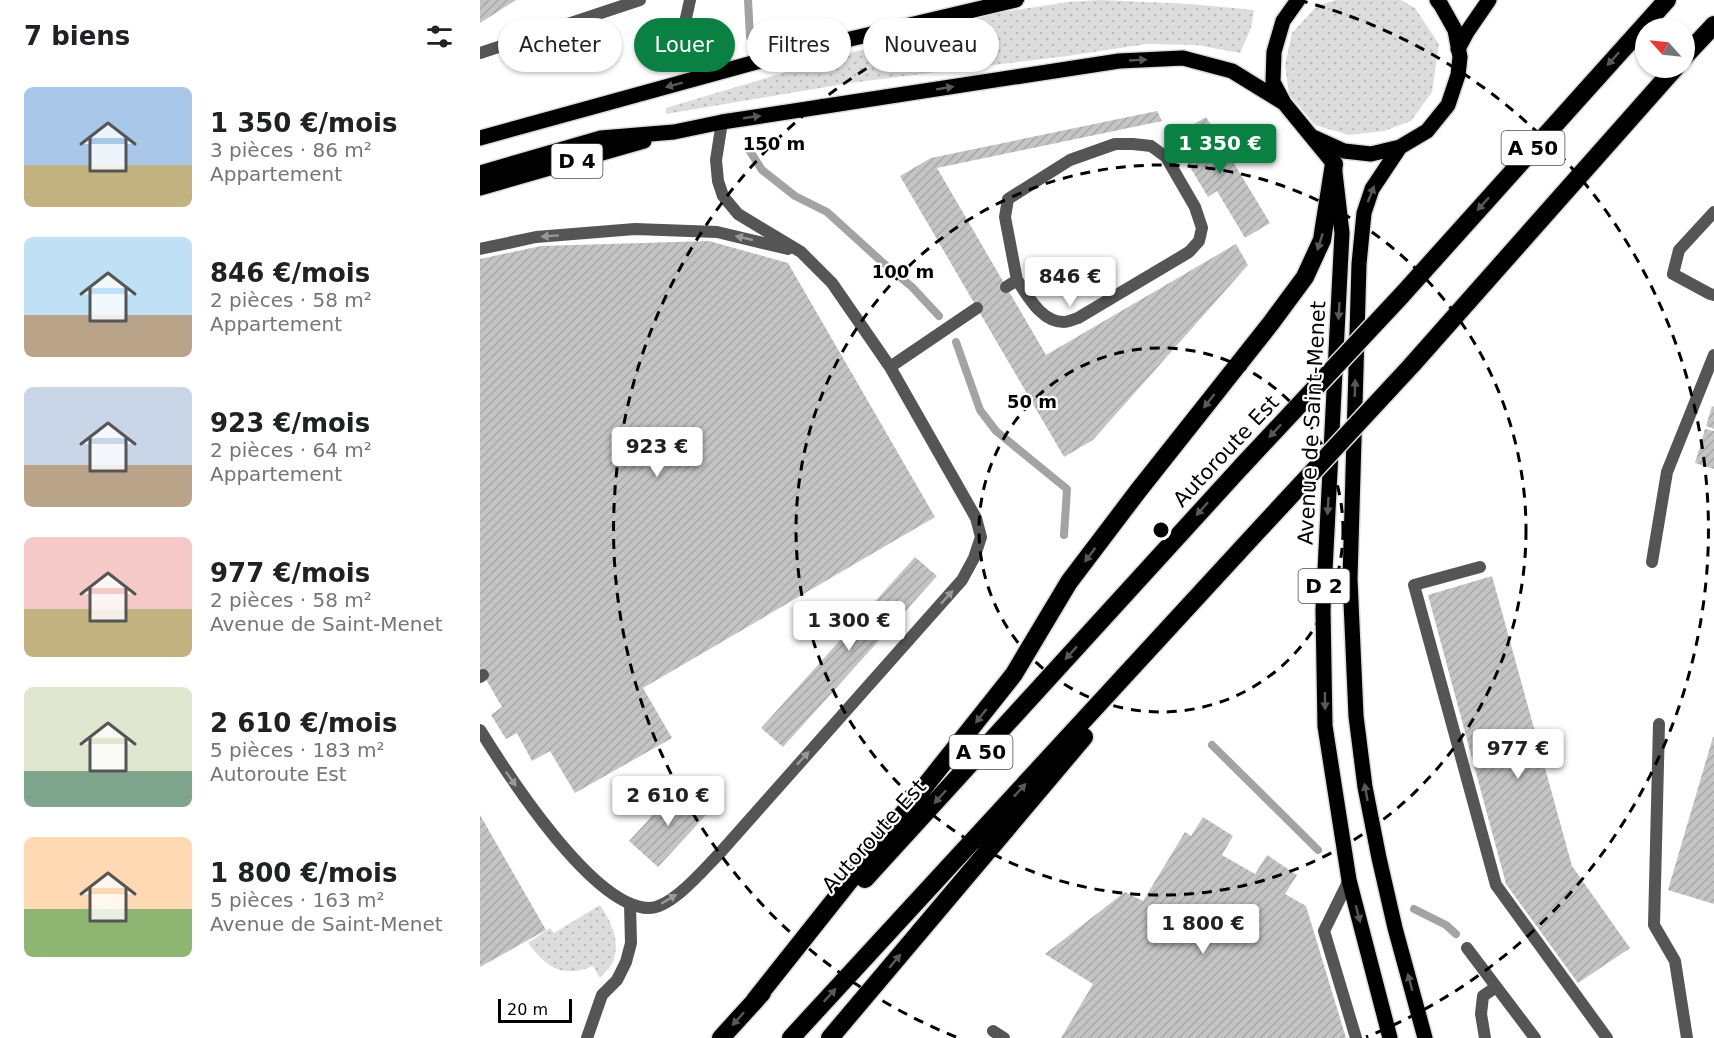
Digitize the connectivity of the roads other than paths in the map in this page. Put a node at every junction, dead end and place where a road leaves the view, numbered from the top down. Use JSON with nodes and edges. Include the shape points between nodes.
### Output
{"nodes":[{"id":1,"x":640,"y":0,"type":"edge"},
{"id":2,"x":690,"y":0,"type":"edge"},
{"id":3,"x":1016,"y":0,"type":"edge"},
{"id":4,"x":1298,"y":0,"type":"edge"},
{"id":5,"x":1437,"y":0,"type":"edge"},
{"id":6,"x":1489,"y":0,"type":"edge"},
{"id":7,"x":1666,"y":0,"type":"edge"},
{"id":8,"x":971,"y":6,"type":"edge"},
{"id":9,"x":1714,"y":25,"type":"edge"},
{"id":10,"x":1695,"y":45,"type":"edge"},
{"id":11,"x":1458,"y":49,"type":"junction"},
{"id":12,"x":480,"y":53,"type":"edge"},
{"id":13,"x":710,"y":75,"type":"junction"},
{"id":14,"x":1666,"y":78,"type":"edge"},
{"id":15,"x":1284,"y":103,"type":"junction"},
{"id":16,"x":722,"y":122,"type":"junction"},
{"id":17,"x":674,"y":132,"type":"junction"},
{"id":18,"x":1311,"y":136,"type":"junction"},
{"id":19,"x":480,"y":138,"type":"edge"},
{"id":20,"x":1400,"y":147,"type":"junction"},
{"id":21,"x":1334,"y":164,"type":"junction"},
{"id":22,"x":480,"y":173,"type":"edge"},
{"id":23,"x":480,"y":188,"type":"edge"},
{"id":24,"x":1714,"y":212,"type":"edge"},
{"id":25,"x":480,"y":249,"type":"edge"},
{"id":26,"x":801,"y":252,"type":"junction"},
{"id":27,"x":1012,"y":284,"type":"joint"},
{"id":28,"x":1714,"y":295,"type":"edge"},
{"id":29,"x":977,"y":308,"type":"dead end"},
{"id":30,"x":1714,"y":355,"type":"edge"},
{"id":31,"x":890,"y":367,"type":"junction"},
{"id":32,"x":1255,"y":534,"type":"junction"},
{"id":33,"x":1652,"y":562,"type":"dead end"},
{"id":34,"x":1480,"y":567,"type":"dead end"},
{"id":35,"x":1659,"y":724,"type":"dead end"},
{"id":36,"x":480,"y":730,"type":"edge"},
{"id":37,"x":1349,"y":880,"type":"junction"},
{"id":38,"x":630,"y":904,"type":"junction"},
{"id":39,"x":1467,"y":948,"type":"dead end"},
{"id":40,"x":1496,"y":987,"type":"junction"},
{"id":41,"x":755,"y":1000,"type":"junction"},
{"id":42,"x":993,"y":1031,"type":"dead end"},
{"id":43,"x":587,"y":1038,"type":"edge"},
{"id":44,"x":721,"y":1038,"type":"edge"},
{"id":45,"x":791,"y":1038,"type":"edge"},
{"id":46,"x":830,"y":1038,"type":"edge"},
{"id":47,"x":1004,"y":1038,"type":"edge"},
{"id":48,"x":1356,"y":1038,"type":"edge"},
{"id":49,"x":1390,"y":1038,"type":"edge"},
{"id":50,"x":1425,"y":1038,"type":"edge"},
{"id":51,"x":1485,"y":1038,"type":"edge"},
{"id":52,"x":1535,"y":1038,"type":"edge"},
{"id":53,"x":1607,"y":1038,"type":"edge"},
{"id":54,"x":1687,"y":1038,"type":"edge"}],
"edges":[{"from":1,"to":12,"type":"lane"},
{"from":2,"to":13,"type":"lane","via":[[684,27]]},
{"from":3,"to":8,"type":"main road","number":"D 4"},
{"from":4,"to":15,"type":"main road","via":[[1283,21],[1274,52],[1273,82]]},
{"from":5,"to":11,"type":"main road","via":[[1455,30]]},
{"from":6,"to":11,"type":"main road"},
{"from":7,"to":41,"type":"highway","name":"Autoroute Est","number":"A 50","one_way":true,"bridge":true,"via":[[1401,296]]},
{"from":8,"to":13,"type":"main road","number":"D 4"},
{"from":9,"to":10,"type":"highway"},
{"from":11,"to":20,"type":"main road","via":[[1458,75],[1448,105],[1427,131]]},
{"from":13,"to":19,"type":"main road","number":"D 4","one_way":true},
{"from":14,"to":32,"type":"highway","number":"A 50","bridge":true,"via":[[1411,366]]},
{"from":16,"to":15,"type":"main road","number":"D 4","one_way":true,"via":[[1119,61],[1183,58],[1232,71]]},
{"from":15,"to":18,"type":"main road"},
{"from":16,"to":17,"type":"main road","number":"D 4"},
{"from":16,"to":26,"type":"lane","via":[[716,160],[723,196],[738,214]]},
{"from":17,"to":22,"type":"main road","number":"D 4","via":[[601,138]]},
{"from":17,"to":23,"type":"main road","number":"D 4"},
{"from":18,"to":20,"type":"main road","via":[[1344,151],[1371,154]]},
{"from":18,"to":21,"type":"main road"},
{"from":50,"to":20,"type":"main road","name":"Avenue de Saint-Menet","number":"D 2","one_way":true,"via":[[1395,928],[1365,787],[1356,716],[1350,579],[1359,264],[1364,213],[1372,189]]},
{"from":21,"to":37,"type":"main road","name":"Avenue de Saint-Menet","number":"D 2","one_way":true,"via":[[1342,233],[1323,622],[1325,726]]},
{"from":21,"to":41,"type":"highway","one_way":true,"via":[[1322,240],[1305,277],[1070,582],[1014,674]]},
{"from":24,"to":28,"type":"lane","via":[[1679,250],[1673,274]]},
{"from":26,"to":25,"type":"lane","one_way":true,"via":[[717,232],[635,230],[536,237]]},
{"from":26,"to":31,"type":"lane","via":[[832,283]]},
{"from":27,"to":27,"type":"lane","via":[[1005,217],[1008,199],[1070,160],[1115,144],[1151,146],[1166,157],[1195,207],[1202,228],[1199,241],[1189,252],[1078,318],[1064,322],[1050,318]]},
{"from":29,"to":31,"type":"lane"},
{"from":30,"to":33,"type":"lane","via":[[1667,472]]},
{"from":38,"to":31,"type":"lane","one_way":true,"via":[[649,908],[669,902],[719,854],[962,580],[974,558],[981,537],[976,518]]},
{"from":45,"to":32,"type":"highway","number":"A 50","one_way":true},
{"from":46,"to":32,"type":"highway","one_way":true},
{"from":34,"to":53,"type":"lane","via":[[1414,585],[1496,885]]},
{"from":35,"to":54,"type":"lane","via":[[1654,925],[1675,961]]},
{"from":36,"to":38,"type":"lane","one_way":true,"via":[[550,831],[589,875]]},
{"from":37,"to":48,"type":"lane","via":[[1324,931]]},
{"from":37,"to":49,"type":"main road","name":"Avenue de Saint-Menet","number":"D 2","one_way":true},
{"from":38,"to":43,"type":"lane","via":[[631,943],[626,962],[617,980],[602,995]]},
{"from":39,"to":40,"type":"lane"},
{"from":40,"to":51,"type":"lane","via":[[1483,996]]},
{"from":40,"to":52,"type":"lane"},
{"from":41,"to":44,"type":"highway","name":"Autoroute Est","number":"A 50","one_way":true},
{"from":42,"to":47,"type":"lane"}]}
